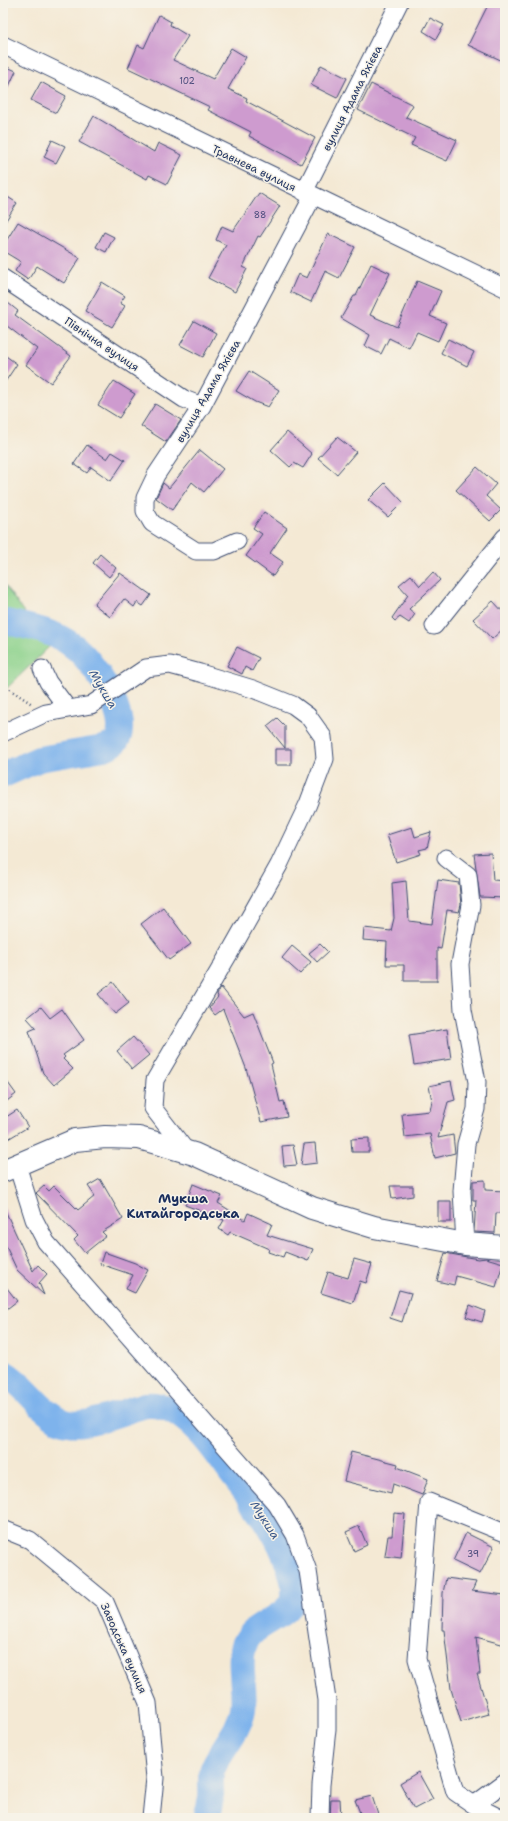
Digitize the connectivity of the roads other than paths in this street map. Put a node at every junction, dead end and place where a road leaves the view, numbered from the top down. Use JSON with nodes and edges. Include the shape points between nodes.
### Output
{"nodes":[{"id":1,"x":399,"y":3,"type":"edge"},
{"id":2,"x":3,"y":45,"type":"edge"},
{"id":3,"x":309,"y":194,"type":"junction"},
{"id":4,"x":3,"y":278,"type":"edge"},
{"id":5,"x":505,"y":288,"type":"edge"},
{"id":6,"x":202,"y":406,"type":"junction"},
{"id":7,"x":505,"y":537,"type":"edge"},
{"id":8,"x":237,"y":541,"type":"dead end"},
{"id":9,"x":434,"y":626,"type":"dead end"},
{"id":10,"x":42,"y":669,"type":"dead end"},
{"id":11,"x":68,"y":709,"type":"junction"},
{"id":12,"x":3,"y":733,"type":"edge"},
{"id":13,"x":446,"y":858,"type":"dead end"},
{"id":14,"x":187,"y":1152,"type":"junction"},
{"id":15,"x":10,"y":1168,"type":"edge"},
{"id":16,"x":465,"y":1244,"type":"junction"},
{"id":17,"x":505,"y":1246,"type":"edge"},
{"id":18,"x":3,"y":1529,"type":"edge"},
{"id":19,"x":505,"y":1533,"type":"edge"},
{"id":20,"x":505,"y":1782,"type":"edge"},
{"id":21,"x":474,"y":1805,"type":"junction"},
{"id":22,"x":151,"y":1818,"type":"edge"},
{"id":23,"x":320,"y":1818,"type":"edge"},
{"id":24,"x":500,"y":1818,"type":"edge"}],
"edges":[{"from":1,"to":3,"type":"street","name":"вулиця Адама Яхієва"},
{"from":2,"to":3,"type":"street","name":"Травнева вулиця"},
{"from":3,"to":5,"type":"street","name":"Травнева вулиця"},
{"from":3,"to":6,"type":"street","name":"вулиця Адама Яхієва"},
{"from":4,"to":6,"type":"street","name":"Північна вулиця","via":[[184,399]]},
{"from":6,"to":8,"type":"street","name":"вулиця Адама Яхієва","via":[[156,475],[146,498],[145,511],[152,522],[196,551],[214,551]]},
{"from":7,"to":9,"type":"street"},
{"from":10,"to":11,"type":"street","via":[[48,682]]},
{"from":11,"to":12,"type":"street","via":[[46,713]]},
{"from":11,"to":14,"type":"street","via":[[91,705],[146,668],[170,665],[246,687],[293,705],[308,716],[323,737],[325,759],[308,804],[279,865],[155,1080],[153,1108]]},
{"from":13,"to":16,"type":"street","via":[[468,875],[471,905],[460,964],[463,1010],[477,1082],[476,1109],[466,1144],[462,1191]]},
{"from":14,"to":15,"type":"main road","via":[[139,1138],[105,1137],[74,1140]]},
{"from":14,"to":16,"type":"main road","via":[[312,1208],[374,1227]]},
{"from":15,"to":23,"type":"street","via":[[46,1242],[277,1505],[295,1535],[308,1571],[326,1700],[327,1723]]},
{"from":16,"to":17,"type":"main road"},
{"from":18,"to":22,"type":"street","name":"Заводська вулиця","via":[[30,1540],[105,1602],[148,1702],[155,1778]]},
{"from":19,"to":21,"type":"street","via":[[429,1502],[417,1659],[455,1792]]},
{"from":20,"to":21,"type":"street"},
{"from":21,"to":24,"type":"street"}]}
